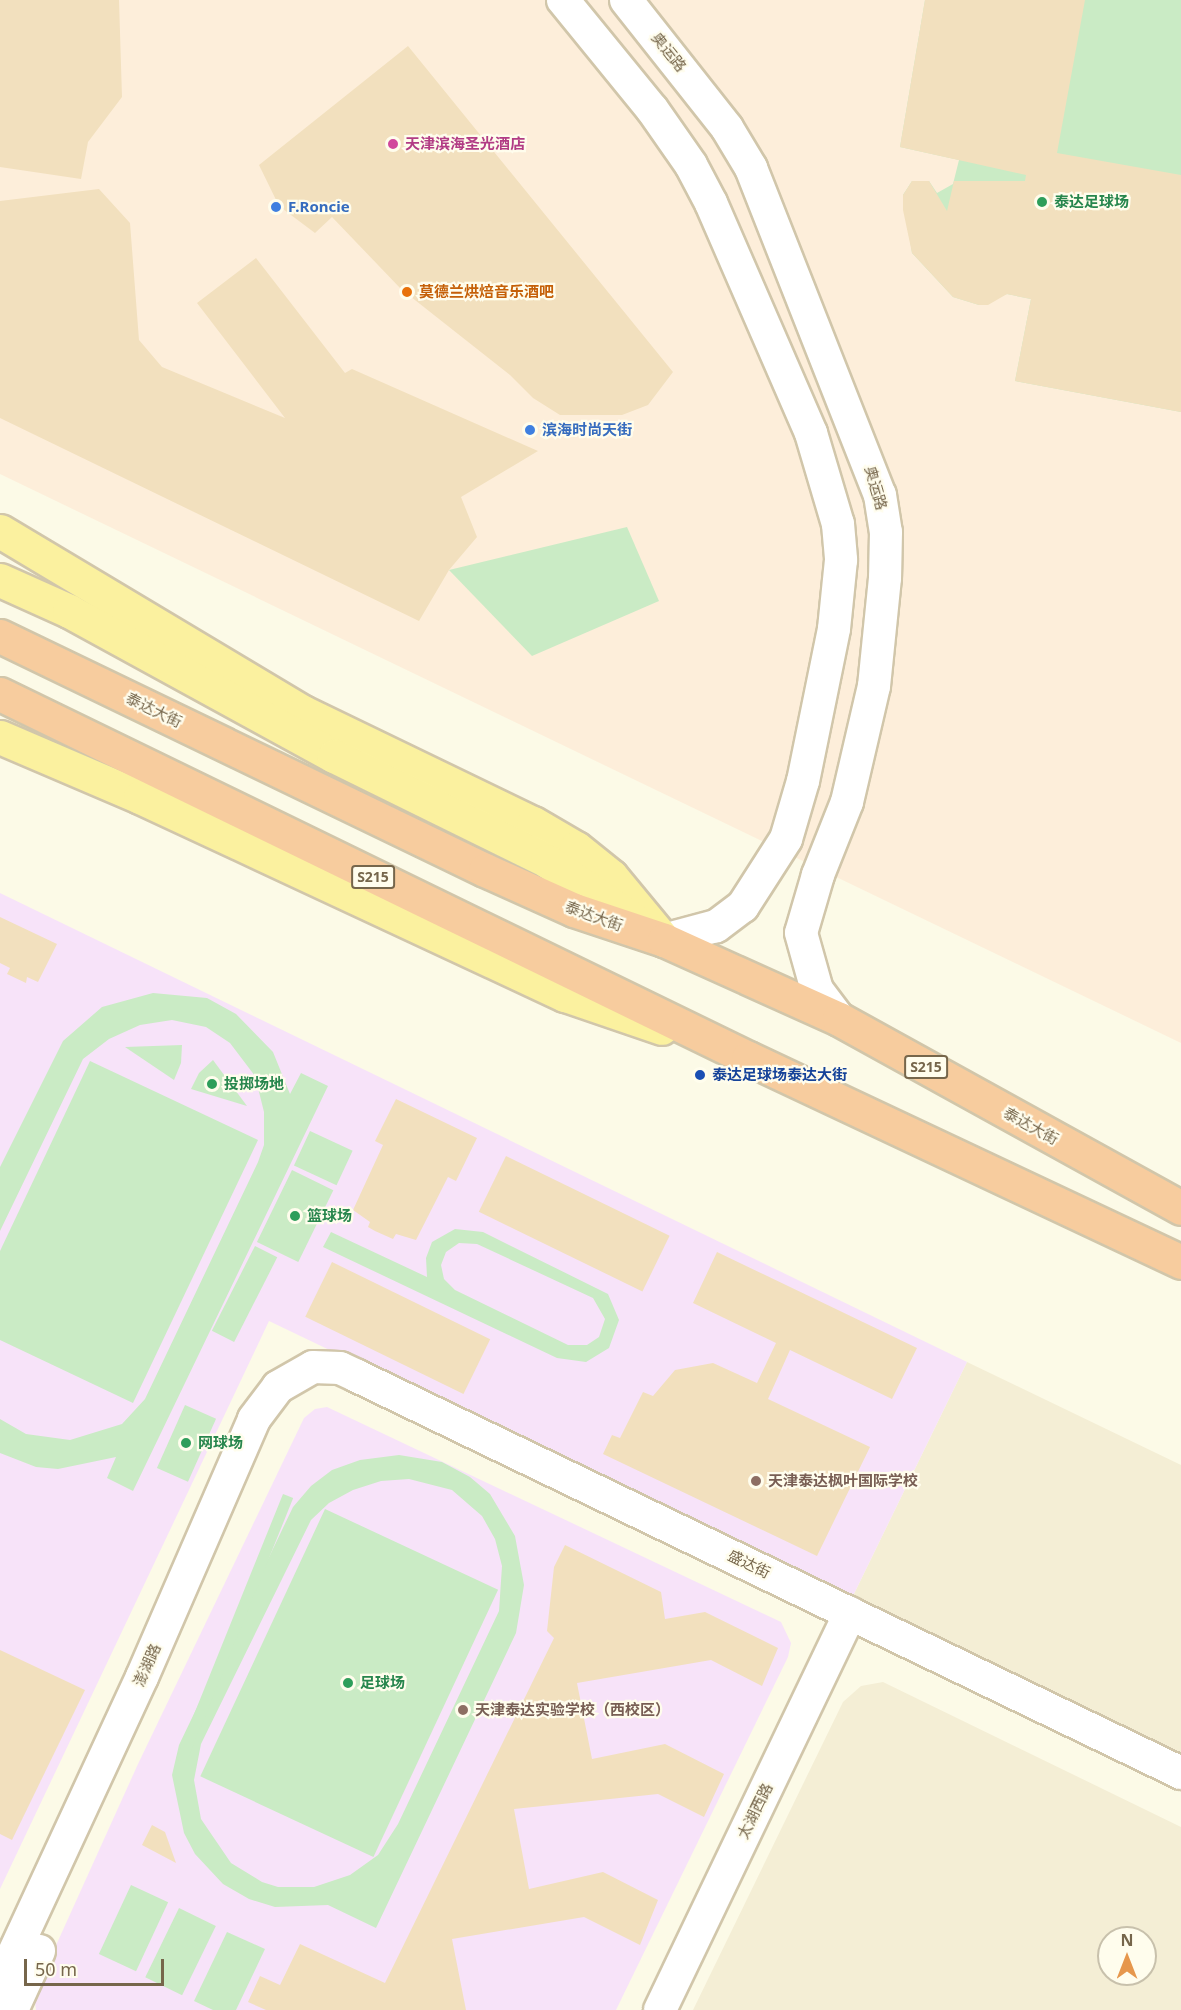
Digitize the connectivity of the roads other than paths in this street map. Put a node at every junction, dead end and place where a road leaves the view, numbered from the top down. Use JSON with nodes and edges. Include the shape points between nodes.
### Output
{"nodes":[{"id":1,"x":563,"y":0,"type":"edge"},
{"id":2,"x":626,"y":0,"type":"edge"},
{"id":3,"x":0,"y":531,"type":"edge"},
{"id":4,"x":0,"y":580,"type":"edge"},
{"id":5,"x":0,"y":636,"type":"edge"},
{"id":6,"x":0,"y":694,"type":"edge"},
{"id":7,"x":0,"y":737,"type":"edge"},
{"id":8,"x":664,"y":940,"type":"junction"},
{"id":9,"x":839,"y":1019,"type":"junction"},
{"id":10,"x":748,"y":1058,"type":"junction"},
{"id":11,"x":1181,"y":1208,"type":"edge"},
{"id":12,"x":1181,"y":1262,"type":"edge"},
{"id":13,"x":313,"y":1377,"type":"junction"},
{"id":14,"x":847,"y":1618,"type":"junction"},
{"id":15,"x":1181,"y":1773,"type":"edge"},
{"id":16,"x":1181,"y":1787,"type":"edge"},
{"id":17,"x":0,"y":1983,"type":"edge"},
{"id":18,"x":12,"y":2010,"type":"edge"},
{"id":19,"x":660,"y":2010,"type":"edge"}],
"edges":[{"from":1,"to":8,"type":"street","via":[[652,109],[706,193],[811,433],[838,524],[841,560],[834,629],[803,781],[786,839],[743,906],[716,926]]},
{"from":2,"to":9,"type":"street","name":"奥运路","via":[[728,128],[751,168],[880,495],[886,532],[885,578],[874,687],[847,802],[818,875],[801,933],[817,990]]},
{"from":3,"to":8,"type":"main road","via":[[303,712],[533,823],[576,848],[611,876]]},
{"from":4,"to":8,"type":"main road","via":[[45,598],[334,756],[547,861]]},
{"from":5,"to":8,"type":"highway","name":"泰达大街","number":"S215","via":[[485,870],[574,910]]},
{"from":6,"to":10,"type":"highway","number":"S215"},
{"from":7,"to":10,"type":"main road","via":[[140,797],[565,995]]},
{"from":8,"to":9,"type":"highway","name":"泰达大街","number":"S215"},
{"from":9,"to":11,"type":"highway","name":"泰达大街","number":"S215"},
{"from":10,"to":12,"type":"highway"},
{"from":13,"to":14,"type":"street","name":"盛达街","via":[[383,1404]]},
{"from":13,"to":17,"type":"street","name":"澎湖路","via":[[278,1387],[254,1419],[142,1677]]},
{"from":13,"to":18,"type":"street","name":"澎湖路","via":[[285,1408],[263,1445]]},
{"from":14,"to":15,"type":"street","name":"盛达街"},
{"from":14,"to":16,"type":"street","name":"盛达街"},
{"from":14,"to":19,"type":"street","name":"太湖西路"}]}
